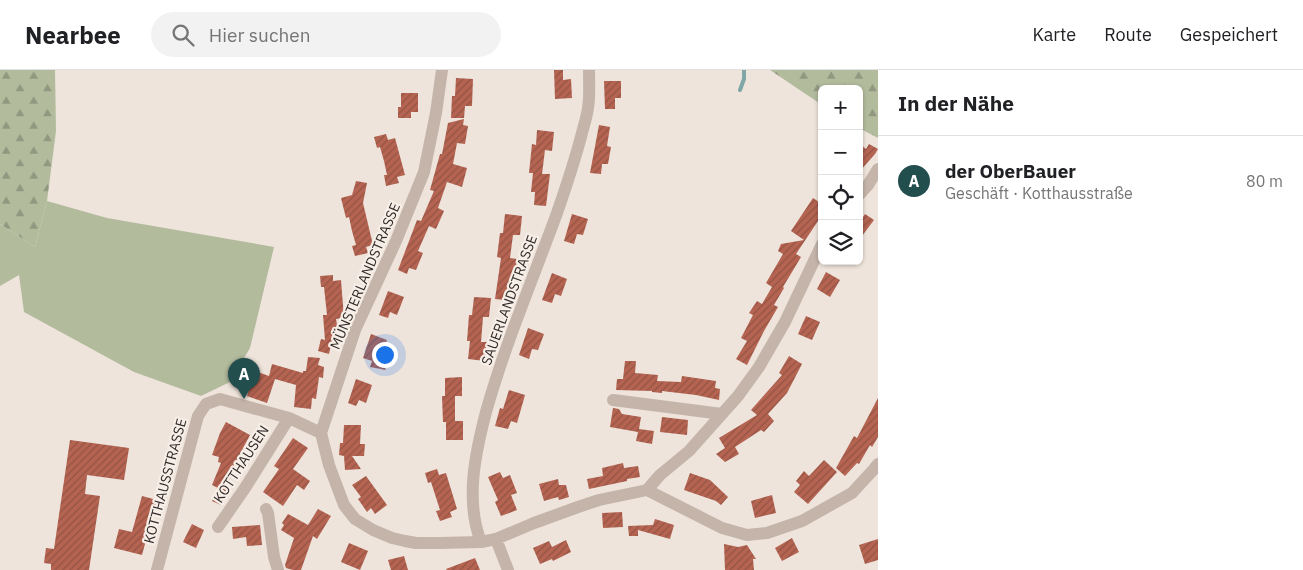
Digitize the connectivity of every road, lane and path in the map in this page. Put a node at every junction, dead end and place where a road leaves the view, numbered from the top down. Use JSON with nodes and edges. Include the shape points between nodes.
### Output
{"nodes":[{"id":1,"x":442,"y":70,"type":"edge"},
{"id":2,"x":589,"y":70,"type":"edge"},
{"id":3,"x":878,"y":169,"type":"edge"},
{"id":4,"x":863,"y":191,"type":"edge"},
{"id":5,"x":818,"y":252,"type":"edge"},
{"id":6,"x":613,"y":400,"type":"dead end"},
{"id":7,"x":722,"y":414,"type":"junction"},
{"id":8,"x":289,"y":418,"type":"junction"},
{"id":9,"x":321,"y":433,"type":"junction"},
{"id":10,"x":878,"y":464,"type":"edge"},
{"id":11,"x":647,"y":490,"type":"junction"},
{"id":12,"x":266,"y":509,"type":"dead end"},
{"id":13,"x":218,"y":527,"type":"dead end"},
{"id":14,"x":496,"y":539,"type":"junction"},
{"id":15,"x":481,"y":542,"type":"junction"},
{"id":16,"x":157,"y":570,"type":"edge"},
{"id":17,"x":278,"y":570,"type":"edge"},
{"id":18,"x":508,"y":570,"type":"edge"}],
"edges":[{"from":1,"to":9,"type":"street","name":"MÜNSTERLANDSTRASSE","via":[[424,172],[355,330]]},
{"from":2,"to":15,"type":"street","name":"SAUERLANDSTRASSE","via":[[588,108],[567,185],[515,321],[477,449],[473,482]]},
{"from":3,"to":4,"type":"street"},
{"from":5,"to":7,"type":"street","via":[[773,344]]},
{"from":6,"to":7,"type":"street"},
{"from":7,"to":11,"type":"street","via":[[689,451]]},
{"from":8,"to":9,"type":"street","name":"KOTTHAUSSTRASSE"},
{"from":8,"to":13,"type":"street","name":"KOTTHAUSEN"},
{"from":8,"to":16,"type":"street","name":"KOTTHAUSSTRASSE","via":[[220,399],[206,404],[198,416]]},
{"from":9,"to":15,"type":"street","via":[[344,505],[363,525],[392,538],[416,543]]},
{"from":10,"to":11,"type":"street","via":[[852,493],[802,521],[767,533],[747,535],[722,528]]},
{"from":11,"to":14,"type":"street","via":[[599,500]]},
{"from":12,"to":17,"type":"street"},
{"from":14,"to":15,"type":"street"},
{"from":14,"to":18,"type":"street"}]}
